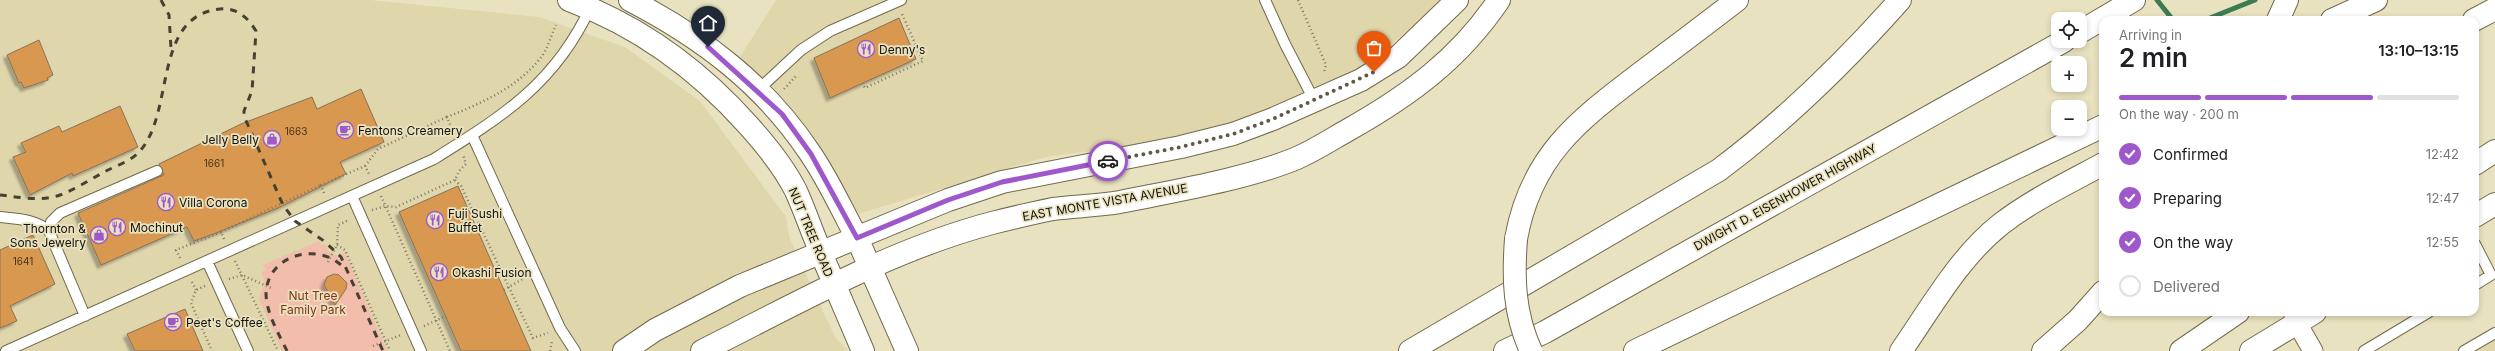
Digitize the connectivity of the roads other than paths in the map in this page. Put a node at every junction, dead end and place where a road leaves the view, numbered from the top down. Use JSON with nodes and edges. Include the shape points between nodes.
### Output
{"nodes":[{"id":1,"x":568,"y":0,"type":"edge"},
{"id":2,"x":630,"y":0,"type":"edge"},
{"id":3,"x":901,"y":0,"type":"edge"},
{"id":4,"x":1265,"y":0,"type":"edge"},
{"id":5,"x":1457,"y":0,"type":"edge"},
{"id":6,"x":1499,"y":0,"type":"edge"},
{"id":7,"x":1737,"y":0,"type":"edge"},
{"id":8,"x":1900,"y":0,"type":"edge"},
{"id":9,"x":2134,"y":0,"type":"edge"},
{"id":10,"x":2286,"y":0,"type":"edge"},
{"id":11,"x":2376,"y":0,"type":"edge"},
{"id":12,"x":592,"y":4,"type":"edge"},
{"id":13,"x":2495,"y":9,"type":"edge"},
{"id":14,"x":2107,"y":16,"type":"edge"},
{"id":15,"x":2280,"y":16,"type":"edge"},
{"id":16,"x":2343,"y":16,"type":"edge"},
{"id":17,"x":2479,"y":17,"type":"edge"},
{"id":18,"x":2099,"y":21,"type":"edge"},
{"id":19,"x":2087,"y":28,"type":"edge"},
{"id":20,"x":2052,"y":48,"type":"edge"},
{"id":21,"x":758,"y":90,"type":"junction"},
{"id":22,"x":1314,"y":100,"type":"junction"},
{"id":23,"x":2099,"y":128,"type":"edge"},
{"id":24,"x":472,"y":135,"type":"junction"},
{"id":25,"x":2495,"y":151,"type":"edge"},
{"id":26,"x":2479,"y":161,"type":"edge"},
{"id":27,"x":2099,"y":166,"type":"edge"},
{"id":28,"x":157,"y":171,"type":"dead end"},
{"id":29,"x":352,"y":196,"type":"junction"},
{"id":30,"x":2495,"y":204,"type":"edge"},
{"id":31,"x":2479,"y":214,"type":"edge"},
{"id":32,"x":0,"y":217,"type":"edge"},
{"id":33,"x":49,"y":231,"type":"junction"},
{"id":34,"x":857,"y":238,"type":"junction"},
{"id":35,"x":2479,"y":252,"type":"edge"},
{"id":36,"x":821,"y":253,"type":"junction"},
{"id":37,"x":207,"y":261,"type":"junction"},
{"id":38,"x":871,"y":268,"type":"junction"},
{"id":39,"x":2479,"y":282,"type":"edge"},
{"id":40,"x":834,"y":285,"type":"junction"},
{"id":41,"x":2099,"y":296,"type":"edge"},
{"id":42,"x":85,"y":316,"type":"junction"},
{"id":43,"x":2232,"y":316,"type":"edge"},
{"id":44,"x":2302,"y":316,"type":"edge"},
{"id":45,"x":2422,"y":316,"type":"edge"},
{"id":46,"x":2495,"y":334,"type":"edge"},
{"id":47,"x":6,"y":351,"type":"edge"},
{"id":48,"x":248,"y":351,"type":"edge"},
{"id":49,"x":421,"y":351,"type":"edge"},
{"id":50,"x":575,"y":351,"type":"edge"},
{"id":51,"x":624,"y":351,"type":"edge"},
{"id":52,"x":702,"y":351,"type":"edge"},
{"id":53,"x":863,"y":351,"type":"edge"},
{"id":54,"x":907,"y":351,"type":"edge"},
{"id":55,"x":1410,"y":351,"type":"edge"},
{"id":56,"x":1505,"y":351,"type":"edge"},
{"id":57,"x":1531,"y":351,"type":"edge"},
{"id":58,"x":1635,"y":351,"type":"edge"},
{"id":59,"x":1902,"y":351,"type":"edge"},
{"id":60,"x":2043,"y":351,"type":"edge"},
{"id":61,"x":2181,"y":351,"type":"edge"},
{"id":62,"x":2251,"y":351,"type":"edge"},
{"id":63,"x":2314,"y":351,"type":"edge"},
{"id":64,"x":2364,"y":351,"type":"edge"},
{"id":65,"x":2464,"y":351,"type":"edge"}],
"edges":[{"from":1,"to":12,"type":"main road","name":"NUT TREE ROAD"},
{"from":2,"to":21,"type":"main road","via":[[699,39]]},
{"from":3,"to":21,"type":"lane","via":[[830,31],[801,50]]},
{"from":4,"to":22,"type":"lane"},
{"from":5,"to":22,"type":"main road","via":[[1398,57],[1361,80]]},
{"from":6,"to":38,"type":"main road","name":"EAST MONTE VISTA AVENUE","via":[[1458,52],[1424,82],[1380,112],[1298,157],[1254,172],[1182,189],[1118,202],[1053,209],[991,223]]},
{"from":7,"to":57,"type":"main road","bridge":true,"via":[[1580,120],[1544,163],[1520,214],[1516,238],[1516,309]]},
{"from":8,"to":55,"type":"main road","via":[[1814,92],[1760,139],[1718,170]]},
{"from":9,"to":14,"type":"main road"},
{"from":10,"to":15,"type":"main road"},
{"from":11,"to":16,"type":"main road"},
{"from":12,"to":24,"type":"lane","via":[[553,68],[533,91]]},
{"from":12,"to":36,"type":"main road","name":"NUT TREE ROAD","via":[[687,66],[739,115],[761,140],[795,190]]},
{"from":13,"to":17,"type":"main road"},
{"from":18,"to":19,"type":"main road"},
{"from":20,"to":56,"type":"main road","name":"DWIGHT D. EISENHOWER HIGHWAY","via":[[1546,332]]},
{"from":21,"to":34,"type":"main road","via":[[782,114],[811,154]]},
{"from":22,"to":34,"type":"main road","via":[[1233,134],[1181,147],[1002,182],[948,200]]},
{"from":23,"to":58,"type":"main road"},
{"from":24,"to":29,"type":"lane","via":[[434,159]]},
{"from":24,"to":50,"type":"lane","via":[[560,328]]},
{"from":25,"to":26,"type":"main road"},
{"from":27,"to":59,"type":"main road","via":[[2035,200],[2000,224],[1972,252]]},
{"from":28,"to":33,"type":"lane","via":[[60,213],[51,222]]},
{"from":29,"to":37,"type":"lane"},
{"from":29,"to":49,"type":"lane"},
{"from":30,"to":31,"type":"main road"},
{"from":32,"to":33,"type":"lane","via":[[28,220],[42,225]]},
{"from":33,"to":42,"type":"lane"},
{"from":34,"to":36,"type":"main road"},
{"from":34,"to":38,"type":"main road"},
{"from":35,"to":39,"type":"lane","via":[[2491,275]]},
{"from":36,"to":40,"type":"main road","name":"NUT TREE ROAD"},
{"from":36,"to":51,"type":"main road","via":[[740,286],[654,330]]},
{"from":37,"to":42,"type":"lane"},
{"from":37,"to":48,"type":"lane"},
{"from":38,"to":40,"type":"main road","name":"EAST MONTE VISTA AVENUE"},
{"from":38,"to":54,"type":"main road"},
{"from":40,"to":52,"type":"main road","name":"EAST MONTE VISTA AVENUE"},
{"from":40,"to":53,"type":"main road","name":"NUT TREE ROAD"},
{"from":41,"to":60,"type":"main road","via":[[2078,320]]},
{"from":42,"to":47,"type":"lane"},
{"from":43,"to":61,"type":"main road"},
{"from":44,"to":62,"type":"main road"},
{"from":44,"to":63,"type":"street"},
{"from":45,"to":64,"type":"lane"},
{"from":46,"to":65,"type":"lane"}]}
